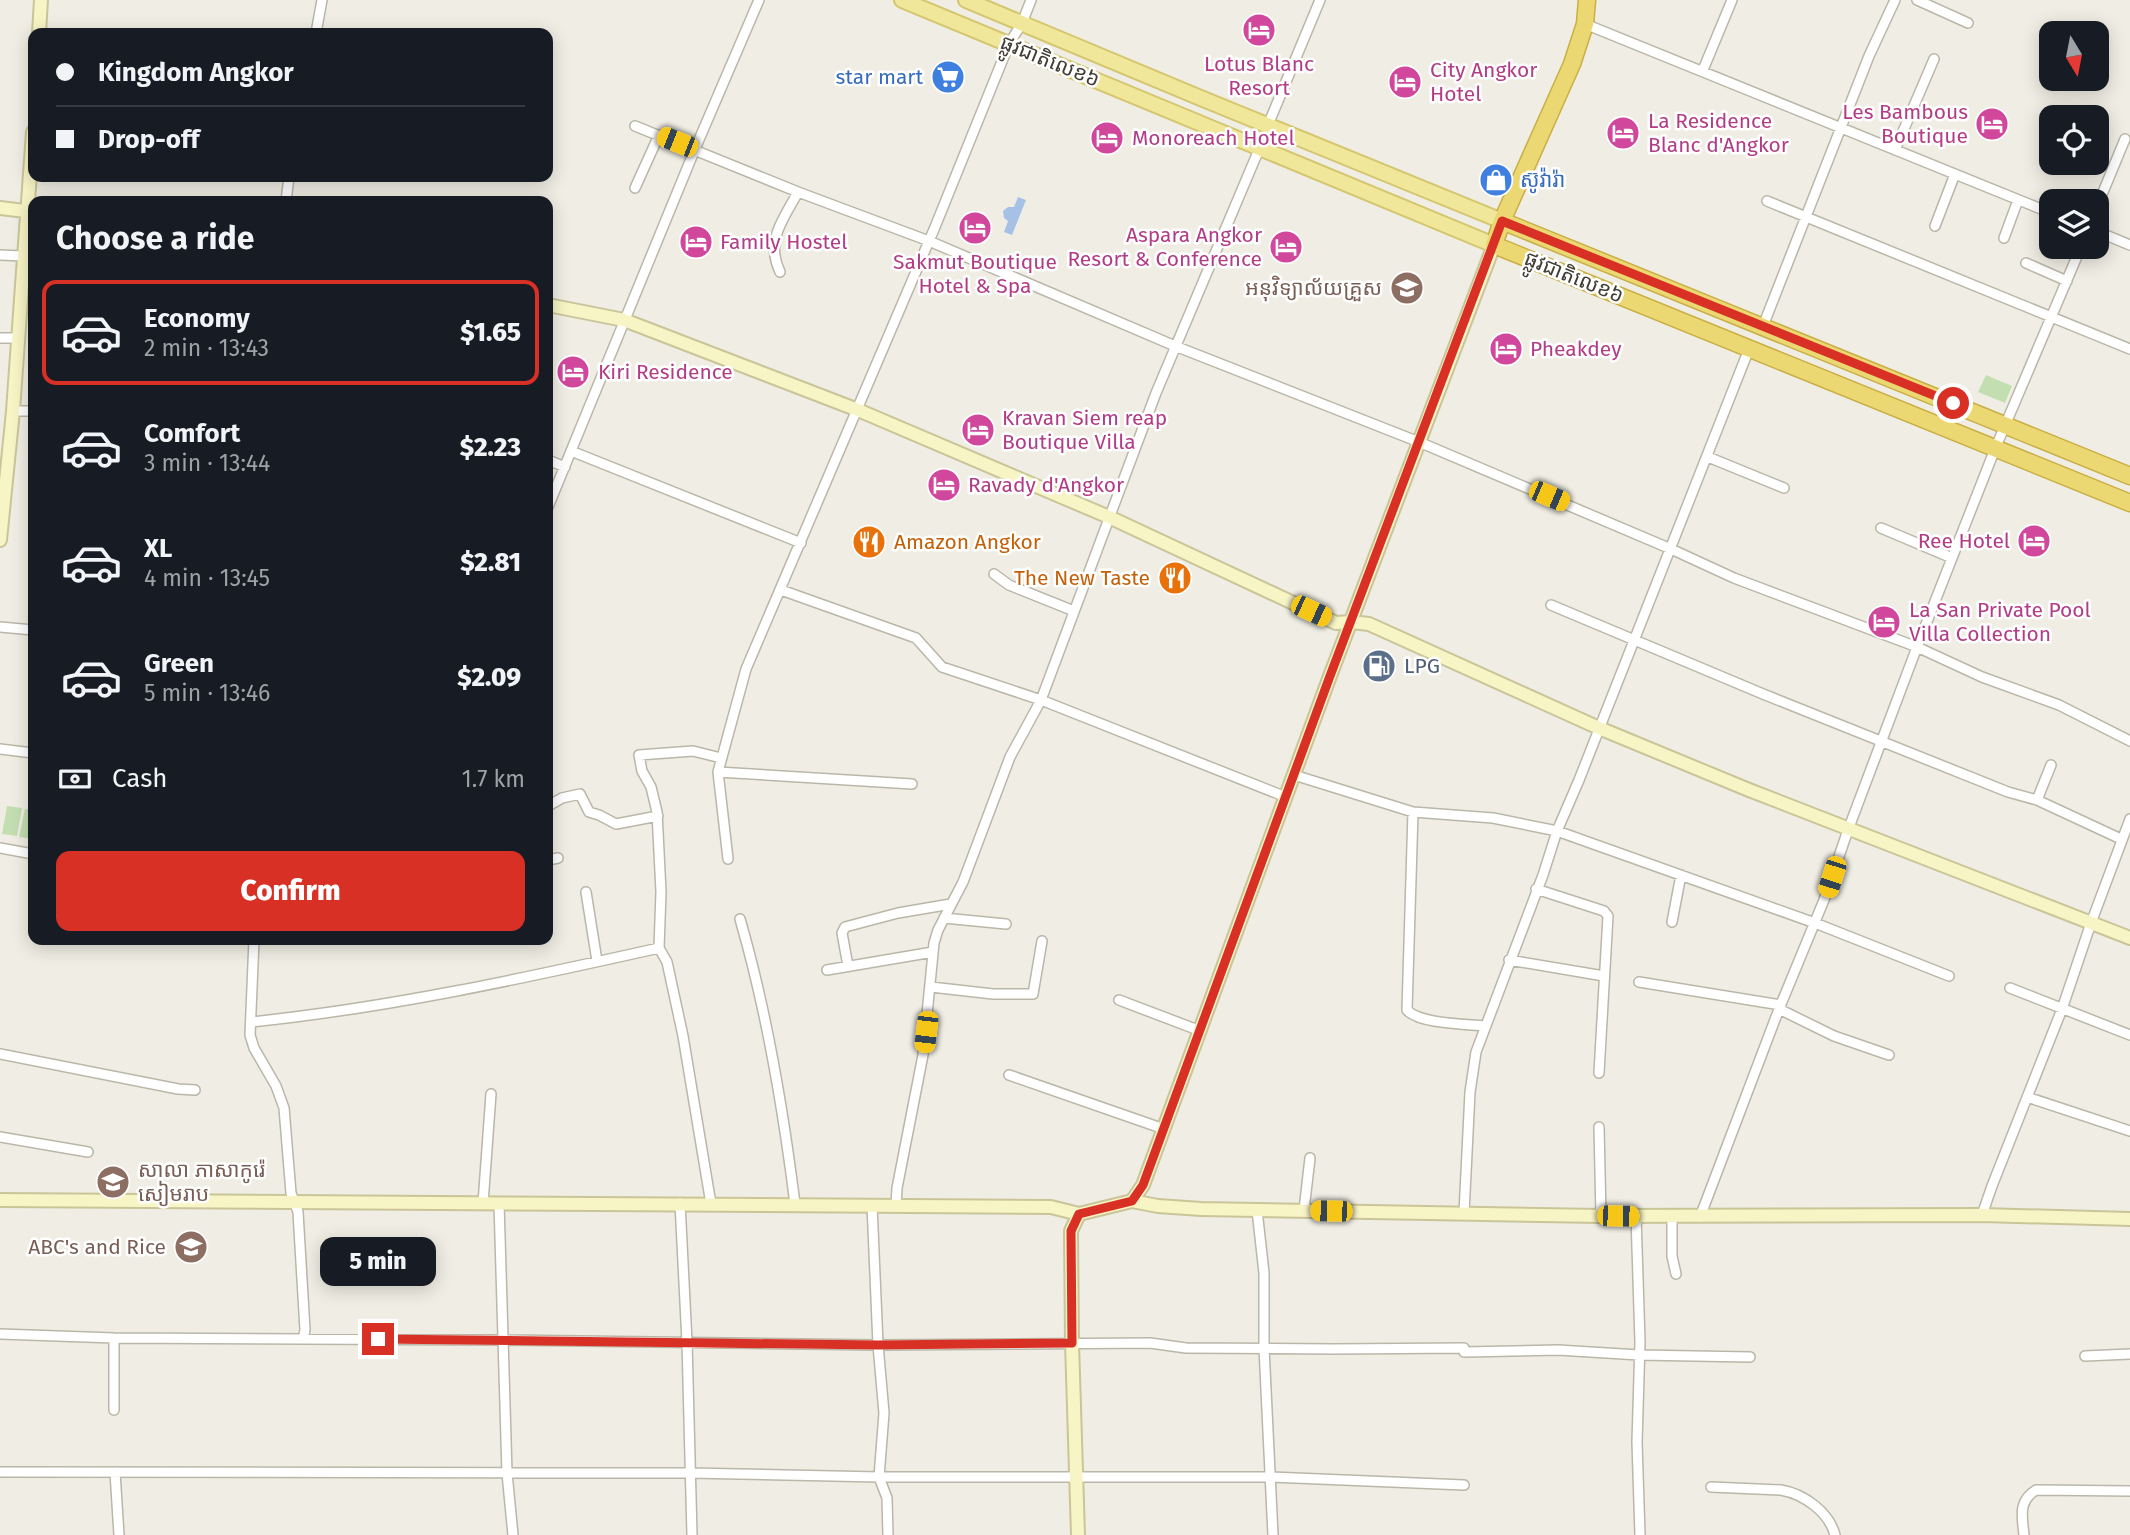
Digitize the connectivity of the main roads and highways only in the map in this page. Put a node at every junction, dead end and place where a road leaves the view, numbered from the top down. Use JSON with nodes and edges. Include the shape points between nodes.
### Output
{"nodes":[{"id":1,"x":902,"y":0,"type":"edge"},
{"id":2,"x":966,"y":0,"type":"edge"},
{"id":3,"x":1587,"y":0,"type":"edge"},
{"id":4,"x":1502,"y":221,"type":"junction"},
{"id":5,"x":1494,"y":245,"type":"junction"},
{"id":6,"x":2130,"y":476,"type":"edge"},
{"id":7,"x":2130,"y":503,"type":"edge"}],
"edges":[{"from":1,"to":5,"type":"main road","name":"ផ្លូវជាតិលេខ៦"},
{"from":2,"to":4,"type":"main road","name":"ផ្លូវជាតិលេខ៦"},
{"from":3,"to":4,"type":"highway","via":[[1585,24],[1572,64]]},
{"from":4,"to":5,"type":"highway"},
{"from":4,"to":6,"type":"highway","name":"ផ្លូវជាតិលេខ៦"},
{"from":5,"to":7,"type":"highway","name":"ផ្លូវជាតិលេខ៦"}]}
